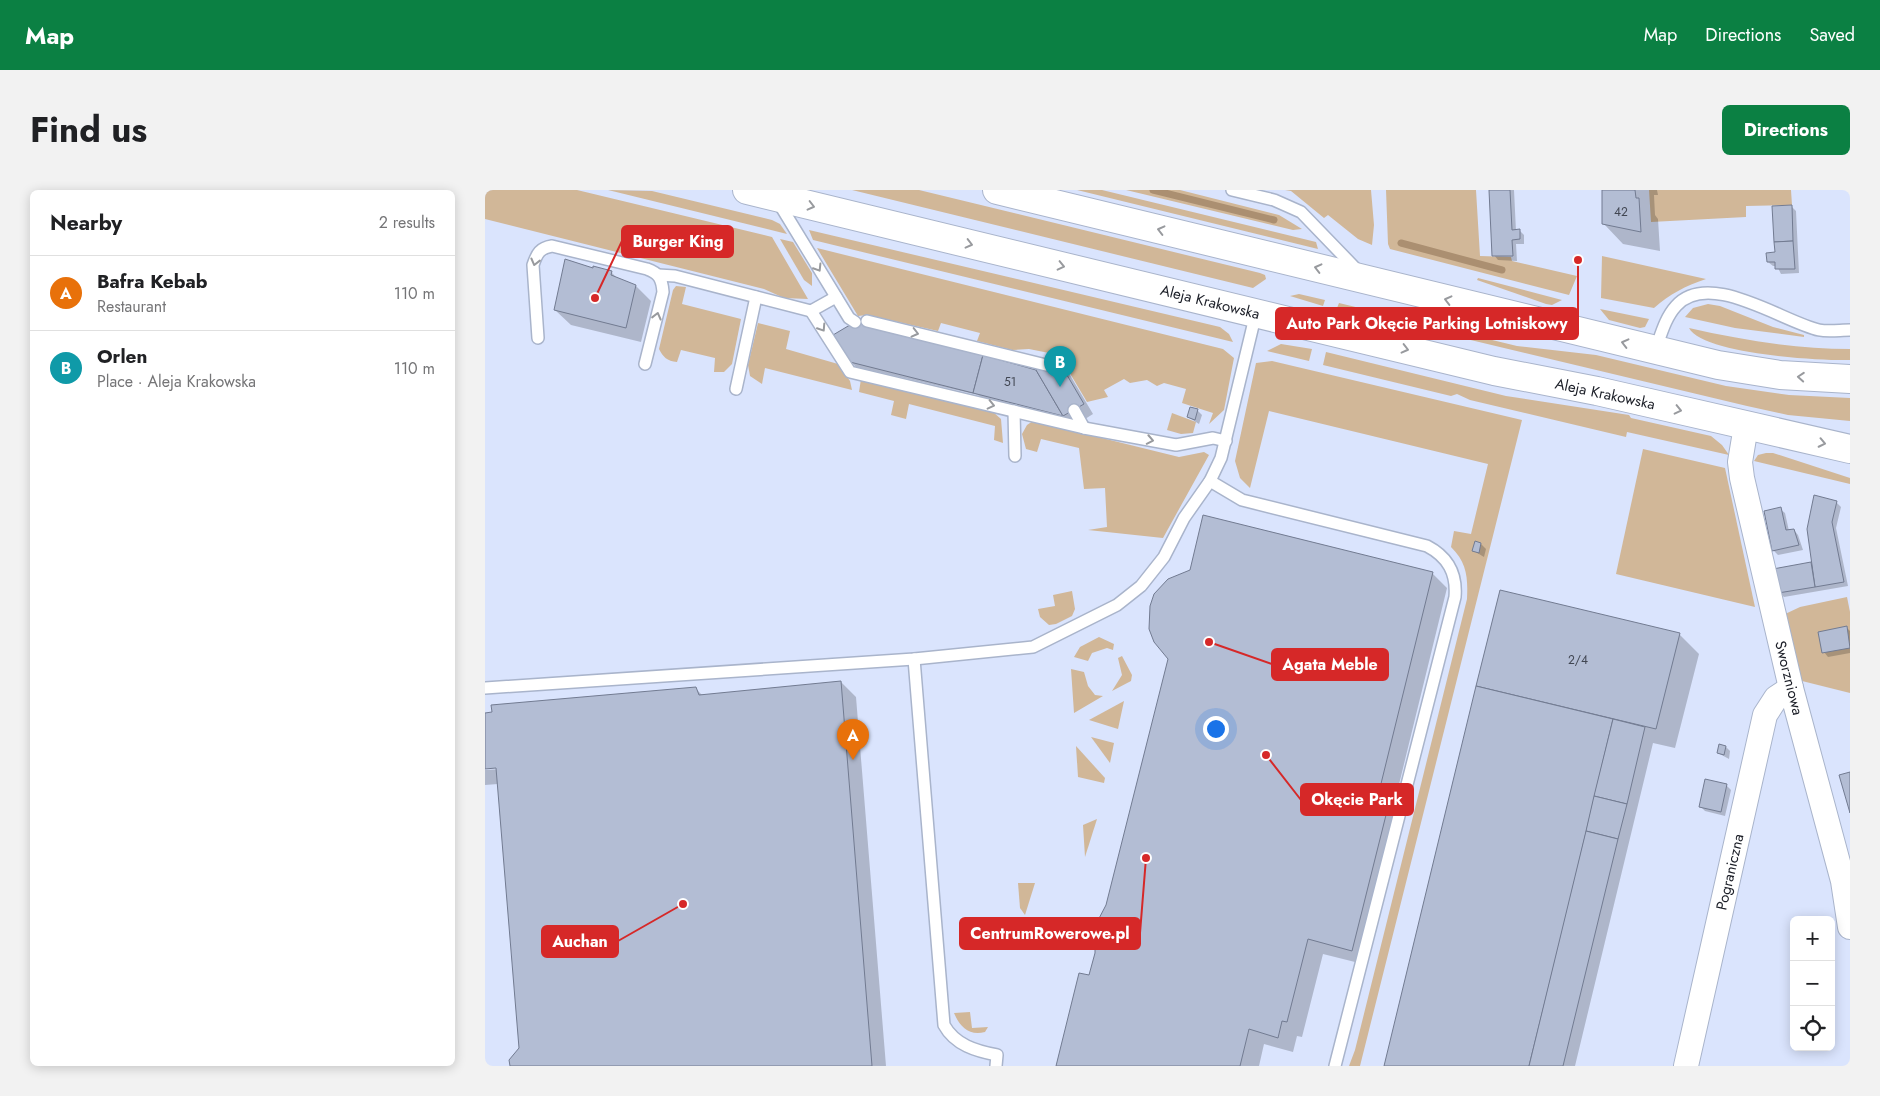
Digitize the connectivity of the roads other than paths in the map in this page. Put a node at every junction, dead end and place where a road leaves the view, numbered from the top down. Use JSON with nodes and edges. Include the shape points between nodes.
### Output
{"nodes":[{"id":1,"x":747,"y":190,"type":"edge"},
{"id":2,"x":997,"y":190,"type":"edge"},
{"id":3,"x":1232,"y":190,"type":"edge"},
{"id":4,"x":775,"y":197,"type":"junction"},
{"id":5,"x":658,"y":275,"type":"junction"},
{"id":6,"x":1366,"y":280,"type":"junction"},
{"id":7,"x":756,"y":297,"type":"junction"},
{"id":8,"x":836,"y":297,"type":"junction"},
{"id":9,"x":811,"y":311,"type":"junction"},
{"id":10,"x":1256,"y":313,"type":"junction"},
{"id":11,"x":867,"y":321,"type":"dead end"},
{"id":12,"x":855,"y":322,"type":"dead end"},
{"id":13,"x":1850,"y":330,"type":"edge"},
{"id":14,"x":538,"y":338,"type":"dead end"},
{"id":15,"x":1655,"y":351,"type":"junction"},
{"id":16,"x":645,"y":364,"type":"dead end"},
{"id":17,"x":1046,"y":365,"type":"dead end"},
{"id":18,"x":1850,"y":379,"type":"edge"},
{"id":19,"x":736,"y":389,"type":"dead end"},
{"id":20,"x":1074,"y":410,"type":"dead end"},
{"id":21,"x":1014,"y":411,"type":"junction"},
{"id":22,"x":1746,"y":426,"type":"junction"},
{"id":23,"x":1083,"y":428,"type":"junction"},
{"id":24,"x":1226,"y":440,"type":"junction"},
{"id":25,"x":1850,"y":449,"type":"edge"},
{"id":26,"x":1015,"y":456,"type":"dead end"},
{"id":27,"x":1210,"y":481,"type":"junction"},
{"id":28,"x":914,"y":659,"type":"junction"},
{"id":29,"x":485,"y":688,"type":"edge"},
{"id":30,"x":1791,"y":688,"type":"junction"},
{"id":31,"x":1846,"y":881,"type":"edge"},
{"id":32,"x":1850,"y":927,"type":"edge"},
{"id":33,"x":996,"y":1066,"type":"edge"},
{"id":34,"x":1335,"y":1066,"type":"edge"},
{"id":35,"x":1686,"y":1066,"type":"edge"}],
"edges":[{"from":1,"to":4,"type":"main road","name":"Aleja Krakowska"},
{"from":6,"to":2,"type":"main road","one_way":true},
{"from":3,"to":6,"type":"lane","via":[[1275,200],[1301,212]]},
{"from":4,"to":8,"type":"lane","one_way":true},
{"from":4,"to":10,"type":"main road","name":"Aleja Krakowska","one_way":true},
{"from":5,"to":7,"type":"lane","via":[[675,276]]},
{"from":5,"to":14,"type":"lane","one_way":true,"via":[[647,269],[552,246],[542,248],[533,265]]},
{"from":16,"to":5,"type":"lane","one_way":true,"via":[[663,292]]},
{"from":15,"to":6,"type":"main road","one_way":true},
{"from":7,"to":9,"type":"lane"},
{"from":7,"to":19,"type":"lane"},
{"from":8,"to":9,"type":"lane"},
{"from":8,"to":12,"type":"lane"},
{"from":9,"to":21,"type":"lane","one_way":true,"via":[[850,372],[966,395]]},
{"from":10,"to":22,"type":"main road","name":"Aleja Krakowska","one_way":true,"via":[[1494,371]]},
{"from":10,"to":24,"type":"lane"},
{"from":11,"to":17,"type":"lane","one_way":true},
{"from":13,"to":15,"type":"lane","via":[[1820,330],[1735,298],[1699,294],[1676,305],[1667,318]]},
{"from":18,"to":15,"type":"main road","one_way":true,"via":[[1780,375]]},
{"from":20,"to":23,"type":"lane"},
{"from":21,"to":23,"type":"lane"},
{"from":21,"to":26,"type":"lane"},
{"from":22,"to":25,"type":"main road","name":"Aleja Krakowska","one_way":true},
{"from":22,"to":30,"type":"street","name":"Sworzniowa","via":[[1740,462],[1742,478]]},
{"from":23,"to":24,"type":"lane","one_way":true,"via":[[1176,446],[1213,438]]},
{"from":24,"to":27,"type":"lane"},
{"from":27,"to":28,"type":"lane","via":[[1153,572],[1117,605],[1033,647]]},
{"from":27,"to":34,"type":"lane","via":[[1242,500],[1427,546],[1444,558],[1455,575],[1455,597]]},
{"from":28,"to":29,"type":"lane"},
{"from":28,"to":33,"type":"lane","via":[[944,1025],[957,1041],[997,1055]]},
{"from":30,"to":31,"type":"street","name":"Sworzniowa"},
{"from":30,"to":35,"type":"street","name":"Pograniczna","via":[[1776,698],[1765,716]]},
{"from":31,"to":32,"type":"street","name":"Sworzniowa"}]}
